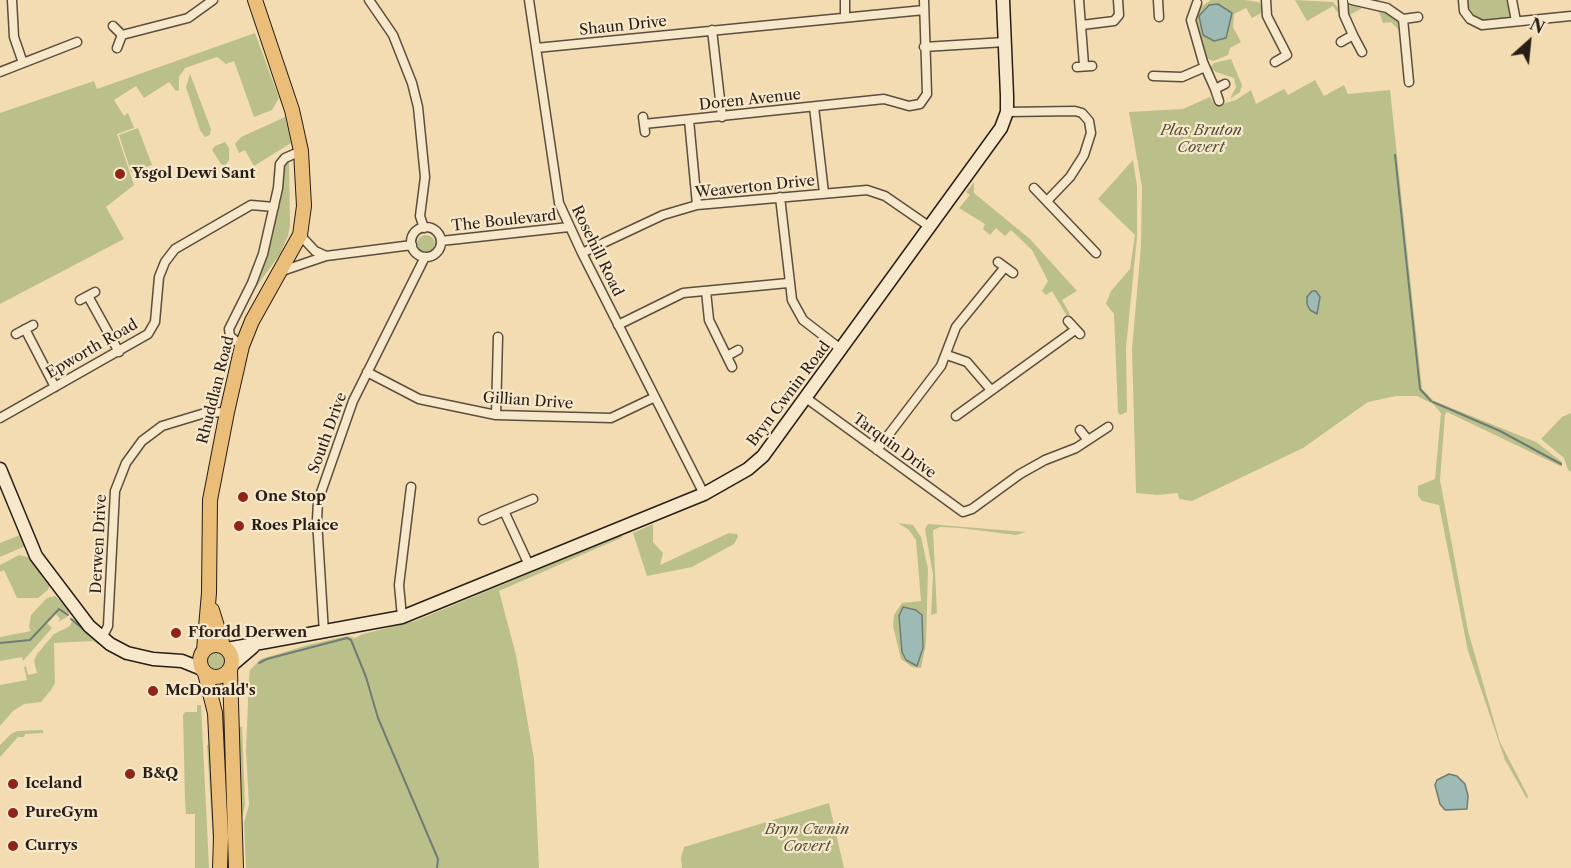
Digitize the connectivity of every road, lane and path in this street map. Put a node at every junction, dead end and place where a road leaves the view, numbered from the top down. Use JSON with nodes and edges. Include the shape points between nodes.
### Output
{"nodes":[{"id":1,"x":12,"y":0,"type":"edge"},
{"id":2,"x":213,"y":0,"type":"edge"},
{"id":3,"x":255,"y":0,"type":"edge"},
{"id":4,"x":369,"y":0,"type":"edge"},
{"id":5,"x":529,"y":0,"type":"edge"},
{"id":6,"x":845,"y":0,"type":"edge"},
{"id":7,"x":924,"y":0,"type":"edge"},
{"id":8,"x":1003,"y":0,"type":"edge"},
{"id":9,"x":1079,"y":0,"type":"edge"},
{"id":10,"x":1118,"y":0,"type":"edge"},
{"id":11,"x":1158,"y":0,"type":"edge"},
{"id":12,"x":1266,"y":0,"type":"edge"},
{"id":13,"x":1343,"y":0,"type":"edge"},
{"id":14,"x":1352,"y":0,"type":"edge"},
{"id":15,"x":1463,"y":0,"type":"edge"},
{"id":16,"x":1512,"y":0,"type":"edge"},
{"id":17,"x":1198,"y":1,"type":"edge"},
{"id":18,"x":1389,"y":4,"type":"edge"},
{"id":19,"x":924,"y":10,"type":"junction"},
{"id":20,"x":1571,"y":16,"type":"edge"},
{"id":21,"x":845,"y":17,"type":"junction"},
{"id":22,"x":1159,"y":17,"type":"dead end"},
{"id":23,"x":1418,"y":17,"type":"dead end"},
{"id":24,"x":1403,"y":19,"type":"junction"},
{"id":25,"x":1516,"y":21,"type":"junction"},
{"id":26,"x":1082,"y":25,"type":"junction"},
{"id":27,"x":112,"y":26,"type":"dead end"},
{"id":28,"x":712,"y":30,"type":"junction"},
{"id":29,"x":122,"y":35,"type":"junction"},
{"id":30,"x":1353,"y":35,"type":"junction"},
{"id":31,"x":77,"y":42,"type":"dead end"},
{"id":32,"x":1005,"y":42,"type":"junction"},
{"id":33,"x":1341,"y":42,"type":"dead end"},
{"id":34,"x":924,"y":47,"type":"junction"},
{"id":35,"x":117,"y":48,"type":"dead end"},
{"id":36,"x":536,"y":48,"type":"junction"},
{"id":37,"x":1362,"y":52,"type":"dead end"},
{"id":38,"x":1275,"y":62,"type":"dead end"},
{"id":39,"x":23,"y":63,"type":"junction"},
{"id":40,"x":1084,"y":66,"type":"dead end"},
{"id":41,"x":1205,"y":67,"type":"junction"},
{"id":42,"x":0,"y":72,"type":"edge"},
{"id":43,"x":1153,"y":76,"type":"dead end"},
{"id":44,"x":1409,"y":82,"type":"dead end"},
{"id":45,"x":1225,"y":84,"type":"dead end"},
{"id":46,"x":1215,"y":89,"type":"junction"},
{"id":47,"x":1219,"y":100,"type":"dead end"},
{"id":48,"x":814,"y":107,"type":"junction"},
{"id":49,"x":1007,"y":112,"type":"junction"},
{"id":50,"x":722,"y":117,"type":"junction"},
{"id":51,"x":689,"y":120,"type":"junction"},
{"id":52,"x":644,"y":124,"type":"dead end"},
{"id":53,"x":302,"y":151,"type":"junction"},
{"id":54,"x":1034,"y":188,"type":"dead end"},
{"id":55,"x":824,"y":193,"type":"junction"},
{"id":56,"x":780,"y":197,"type":"junction"},
{"id":57,"x":1047,"y":201,"type":"junction"},
{"id":58,"x":697,"y":205,"type":"junction"},
{"id":59,"x":274,"y":207,"type":"junction"},
{"id":60,"x":569,"y":227,"type":"junction"},
{"id":61,"x":930,"y":227,"type":"junction"},
{"id":62,"x":424,"y":228,"type":"junction"},
{"id":63,"x":300,"y":235,"type":"junction"},
{"id":64,"x":441,"y":241,"type":"junction"},
{"id":65,"x":412,"y":245,"type":"junction"},
{"id":66,"x":582,"y":253,"type":"junction"},
{"id":67,"x":1096,"y":253,"type":"dead end"},
{"id":68,"x":326,"y":256,"type":"junction"},
{"id":69,"x":425,"y":257,"type":"junction"},
{"id":70,"x":279,"y":272,"type":"junction"},
{"id":71,"x":1013,"y":273,"type":"dead end"},
{"id":72,"x":788,"y":283,"type":"junction"},
{"id":73,"x":706,"y":291,"type":"junction"},
{"id":74,"x":88,"y":296,"type":"dead end"},
{"id":75,"x":1068,"y":321,"type":"dead end"},
{"id":76,"x":618,"y":325,"type":"junction"},
{"id":77,"x":16,"y":334,"type":"dead end"},
{"id":78,"x":498,"y":337,"type":"dead end"},
{"id":79,"x":242,"y":346,"type":"junction"},
{"id":80,"x":738,"y":350,"type":"dead end"},
{"id":81,"x":842,"y":350,"type":"junction"},
{"id":82,"x":119,"y":352,"type":"junction"},
{"id":83,"x":947,"y":355,"type":"junction"},
{"id":84,"x":727,"y":356,"type":"junction"},
{"id":85,"x":732,"y":367,"type":"dead end"},
{"id":86,"x":367,"y":372,"type":"junction"},
{"id":87,"x":55,"y":387,"type":"junction"},
{"id":88,"x":991,"y":390,"type":"junction"},
{"id":89,"x":655,"y":397,"type":"junction"},
{"id":90,"x":806,"y":398,"type":"junction"},
{"id":91,"x":227,"y":412,"type":"junction"},
{"id":92,"x":496,"y":415,"type":"junction"},
{"id":93,"x":956,"y":416,"type":"dead end"},
{"id":94,"x":0,"y":418,"type":"edge"},
{"id":95,"x":1108,"y":427,"type":"dead end"},
{"id":96,"x":1080,"y":430,"type":"dead end"},
{"id":97,"x":1088,"y":440,"type":"junction"},
{"id":98,"x":877,"y":450,"type":"junction"},
{"id":99,"x":0,"y":469,"type":"edge"},
{"id":100,"x":411,"y":486,"type":"dead end"},
{"id":101,"x":704,"y":494,"type":"junction"},
{"id":102,"x":533,"y":500,"type":"dead end"},
{"id":103,"x":504,"y":511,"type":"junction"},
{"id":104,"x":483,"y":520,"type":"dead end"},
{"id":105,"x":529,"y":565,"type":"junction"},
{"id":106,"x":209,"y":593,"type":"junction"},
{"id":107,"x":402,"y":617,"type":"junction"},
{"id":108,"x":324,"y":633,"type":"junction"},
{"id":109,"x":102,"y":638,"type":"junction"},
{"id":110,"x":259,"y":643,"type":"junction"},
{"id":111,"x":225,"y":648,"type":"junction"},
{"id":112,"x":203,"y":652,"type":"junction"},
{"id":113,"x":182,"y":661,"type":"junction"},
{"id":114,"x":231,"y":668,"type":"junction"},
{"id":115,"x":203,"y":671,"type":"junction"},
{"id":116,"x":219,"y":868,"type":"edge"},
{"id":117,"x":236,"y":868,"type":"edge"}],
"edges":[{"from":1,"to":39,"type":"street","via":[[14,37]]},
{"from":2,"to":29,"type":"street","via":[[188,18]]},
{"from":3,"to":53,"type":"main road","name":"Rhuddlan Road"},
{"from":4,"to":62,"type":"street","via":[[393,35],[418,106],[425,177],[420,216]]},
{"from":5,"to":36,"type":"street","name":"Rosehill Road"},
{"from":6,"to":21,"type":"street"},
{"from":7,"to":19,"type":"street","name":"Doren Avenue"},
{"from":8,"to":32,"type":"street","name":"Bryn Cwnin Road"},
{"from":9,"to":26,"type":"street"},
{"from":10,"to":26,"type":"street","via":[[1119,15],[1114,21]]},
{"from":11,"to":22,"type":"street"},
{"from":12,"to":38,"type":"street","via":[[1267,16],[1287,55]]},
{"from":13,"to":30,"type":"street","via":[[1344,15]]},
{"from":14,"to":18,"type":"street"},
{"from":15,"to":25,"type":"street","via":[[1470,19],[1482,25]]},
{"from":16,"to":25,"type":"street"},
{"from":17,"to":41,"type":"street","via":[[1191,20]]},
{"from":18,"to":24,"type":"street"},
{"from":19,"to":21,"type":"street","name":"Shaun Drive"},
{"from":19,"to":34,"type":"street","name":"Doren Avenue"},
{"from":20,"to":25,"type":"street"},
{"from":21,"to":28,"type":"street","name":"Shaun Drive"},
{"from":23,"to":24,"type":"street"},
{"from":24,"to":44,"type":"street"},
{"from":26,"to":40,"type":"street"},
{"from":27,"to":29,"type":"street"},
{"from":28,"to":36,"type":"street","name":"Shaun Drive"},
{"from":28,"to":50,"type":"street"},
{"from":29,"to":35,"type":"street"},
{"from":30,"to":33,"type":"street"},
{"from":30,"to":37,"type":"street"},
{"from":31,"to":39,"type":"street"},
{"from":32,"to":34,"type":"street"},
{"from":32,"to":49,"type":"street","name":"Bryn Cwnin Road"},
{"from":34,"to":48,"type":"street","name":"Doren Avenue","via":[[927,94],[920,104],[909,106],[884,99]]},
{"from":36,"to":60,"type":"street","name":"Rosehill Road","via":[[559,203]]},
{"from":39,"to":42,"type":"street"},
{"from":41,"to":43,"type":"street","via":[[1182,77]]},
{"from":41,"to":46,"type":"street"},
{"from":45,"to":46,"type":"street"},
{"from":46,"to":47,"type":"street"},
{"from":48,"to":50,"type":"street","name":"Doren Avenue"},
{"from":48,"to":55,"type":"street","name":"Doren Avenue"},
{"from":49,"to":57,"type":"street","via":[[1075,111],[1089,121],[1084,155]]},
{"from":49,"to":61,"type":"street","name":"Bryn Cwnin Road","via":[[992,142]]},
{"from":50,"to":51,"type":"street","name":"Doren Avenue"},
{"from":51,"to":52,"type":"street","name":"Doren Avenue"},
{"from":51,"to":58,"type":"street","name":"Doren Avenue"},
{"from":53,"to":59,"type":"street","via":[[281,161]]},
{"from":53,"to":63,"type":"main road","name":"Rhuddlan Road","via":[[305,191]]},
{"from":54,"to":57,"type":"street"},
{"from":55,"to":56,"type":"street","name":"Weaverton Drive"},
{"from":55,"to":61,"type":"street","name":"Weaverton Drive","via":[[867,190],[885,196]]},
{"from":56,"to":58,"type":"street","name":"Weaverton Drive"},
{"from":56,"to":72,"type":"street"},
{"from":57,"to":67,"type":"street"},
{"from":58,"to":66,"type":"street","name":"Weaverton Drive","via":[[663,215]]},
{"from":59,"to":79,"type":"street","via":[[263,254],[229,329],[230,336]]},
{"from":59,"to":82,"type":"street","name":"Epworth Road","via":[[251,205],[175,249],[159,277],[155,322],[148,334]]},
{"from":60,"to":64,"type":"street","name":"The Boulevard"},
{"from":60,"to":66,"type":"street","name":"Rosehill Road"},
{"from":61,"to":81,"type":"street","name":"Bryn Cwnin Road"},
{"from":62,"to":64,"type":"street","name":"The Boulevard","via":[[437,232]]},
{"from":62,"to":65,"type":"street","via":[[416,232]]},
{"from":63,"to":68,"type":"street","via":[[315,251]]},
{"from":63,"to":70,"type":"main road","name":"Rhuddlan Road"},
{"from":64,"to":69,"type":"street","name":"The Boulevard","via":[[435,255]]},
{"from":65,"to":68,"type":"street"},
{"from":65,"to":69,"type":"street","via":[[416,253]]},
{"from":66,"to":76,"type":"street","name":"Rosehill Road"},
{"from":68,"to":70,"type":"street"},
{"from":69,"to":86,"type":"street","name":"South Drive"},
{"from":70,"to":79,"type":"main road","name":"Rhuddlan Road"},
{"from":71,"to":83,"type":"street","via":[[1001,265],[956,327]]},
{"from":72,"to":73,"type":"street"},
{"from":72,"to":81,"type":"street","via":[[803,320]]},
{"from":73,"to":76,"type":"street","via":[[683,293]]},
{"from":73,"to":84,"type":"street","via":[[709,320]]},
{"from":74,"to":82,"type":"street"},
{"from":75,"to":88,"type":"street","via":[[1078,332]]},
{"from":76,"to":89,"type":"street","name":"Rosehill Road"},
{"from":77,"to":87,"type":"street","via":[[29,327]]},
{"from":78,"to":92,"type":"street"},
{"from":79,"to":91,"type":"main road","name":"Rhuddlan Road"},
{"from":80,"to":84,"type":"street"},
{"from":81,"to":90,"type":"street","name":"Bryn Cwnin Road"},
{"from":82,"to":87,"type":"street","name":"Epworth Road"},
{"from":83,"to":88,"type":"street","via":[[967,362]]},
{"from":83,"to":98,"type":"street"},
{"from":84,"to":85,"type":"street"},
{"from":86,"to":92,"type":"street","name":"Gillian Drive","via":[[419,399]]},
{"from":86,"to":108,"type":"street","name":"South Drive","via":[[318,501]]},
{"from":87,"to":94,"type":"street","name":"Epworth Road"},
{"from":88,"to":93,"type":"street"},
{"from":89,"to":92,"type":"street","name":"Gillian Drive","via":[[611,418]]},
{"from":89,"to":101,"type":"street","name":"Rosehill Road"},
{"from":90,"to":98,"type":"street","name":"Tarquin Drive"},
{"from":90,"to":101,"type":"street","name":"Bryn Cwnin Road","via":[[763,456],[731,481]]},
{"from":91,"to":106,"type":"main road","name":"Rhuddlan Road","via":[[210,500]]},
{"from":91,"to":109,"type":"street","name":"Derwen Drive","via":[[205,413],[162,426],[142,441],[126,463],[115,491],[108,626]]},
{"from":95,"to":97,"type":"street"},
{"from":96,"to":97,"type":"street"},
{"from":97,"to":98,"type":"street","name":"Tarquin Drive","via":[[1020,474],[970,513],[958,510]]},
{"from":99,"to":109,"type":"street","via":[[36,556],[76,612]]},
{"from":100,"to":107,"type":"street","via":[[399,585]]},
{"from":101,"to":105,"type":"street","name":"Bryn Cwnin Road"},
{"from":102,"to":103,"type":"street"},
{"from":103,"to":104,"type":"street"},
{"from":103,"to":105,"type":"street"},
{"from":105,"to":107,"type":"street","name":"Bryn Cwnin Road"},
{"from":106,"to":111,"type":"main road","via":[[213,621]]},
{"from":106,"to":112,"type":"main road"},
{"from":107,"to":108,"type":"street","name":"Bryn Cwnin Road"},
{"from":108,"to":110,"type":"street","name":"Bryn Cwnin Road"},
{"from":109,"to":113,"type":"street","via":[[135,656]]},
{"from":110,"to":111,"type":"street","name":"Bryn Cwnin Road"},
{"from":110,"to":114,"type":"street"},
{"from":111,"to":112,"type":"main road","via":[[213,645]]},
{"from":111,"to":114,"type":"main road","via":[[232,656]]},
{"from":112,"to":113,"type":"street"},
{"from":112,"to":115,"type":"main road"},
{"from":113,"to":115,"type":"street"},
{"from":114,"to":115,"type":"main road","via":[[219,678]]},
{"from":114,"to":117,"type":"main road"},
{"from":115,"to":116,"type":"main road","via":[[215,713]]}]}
